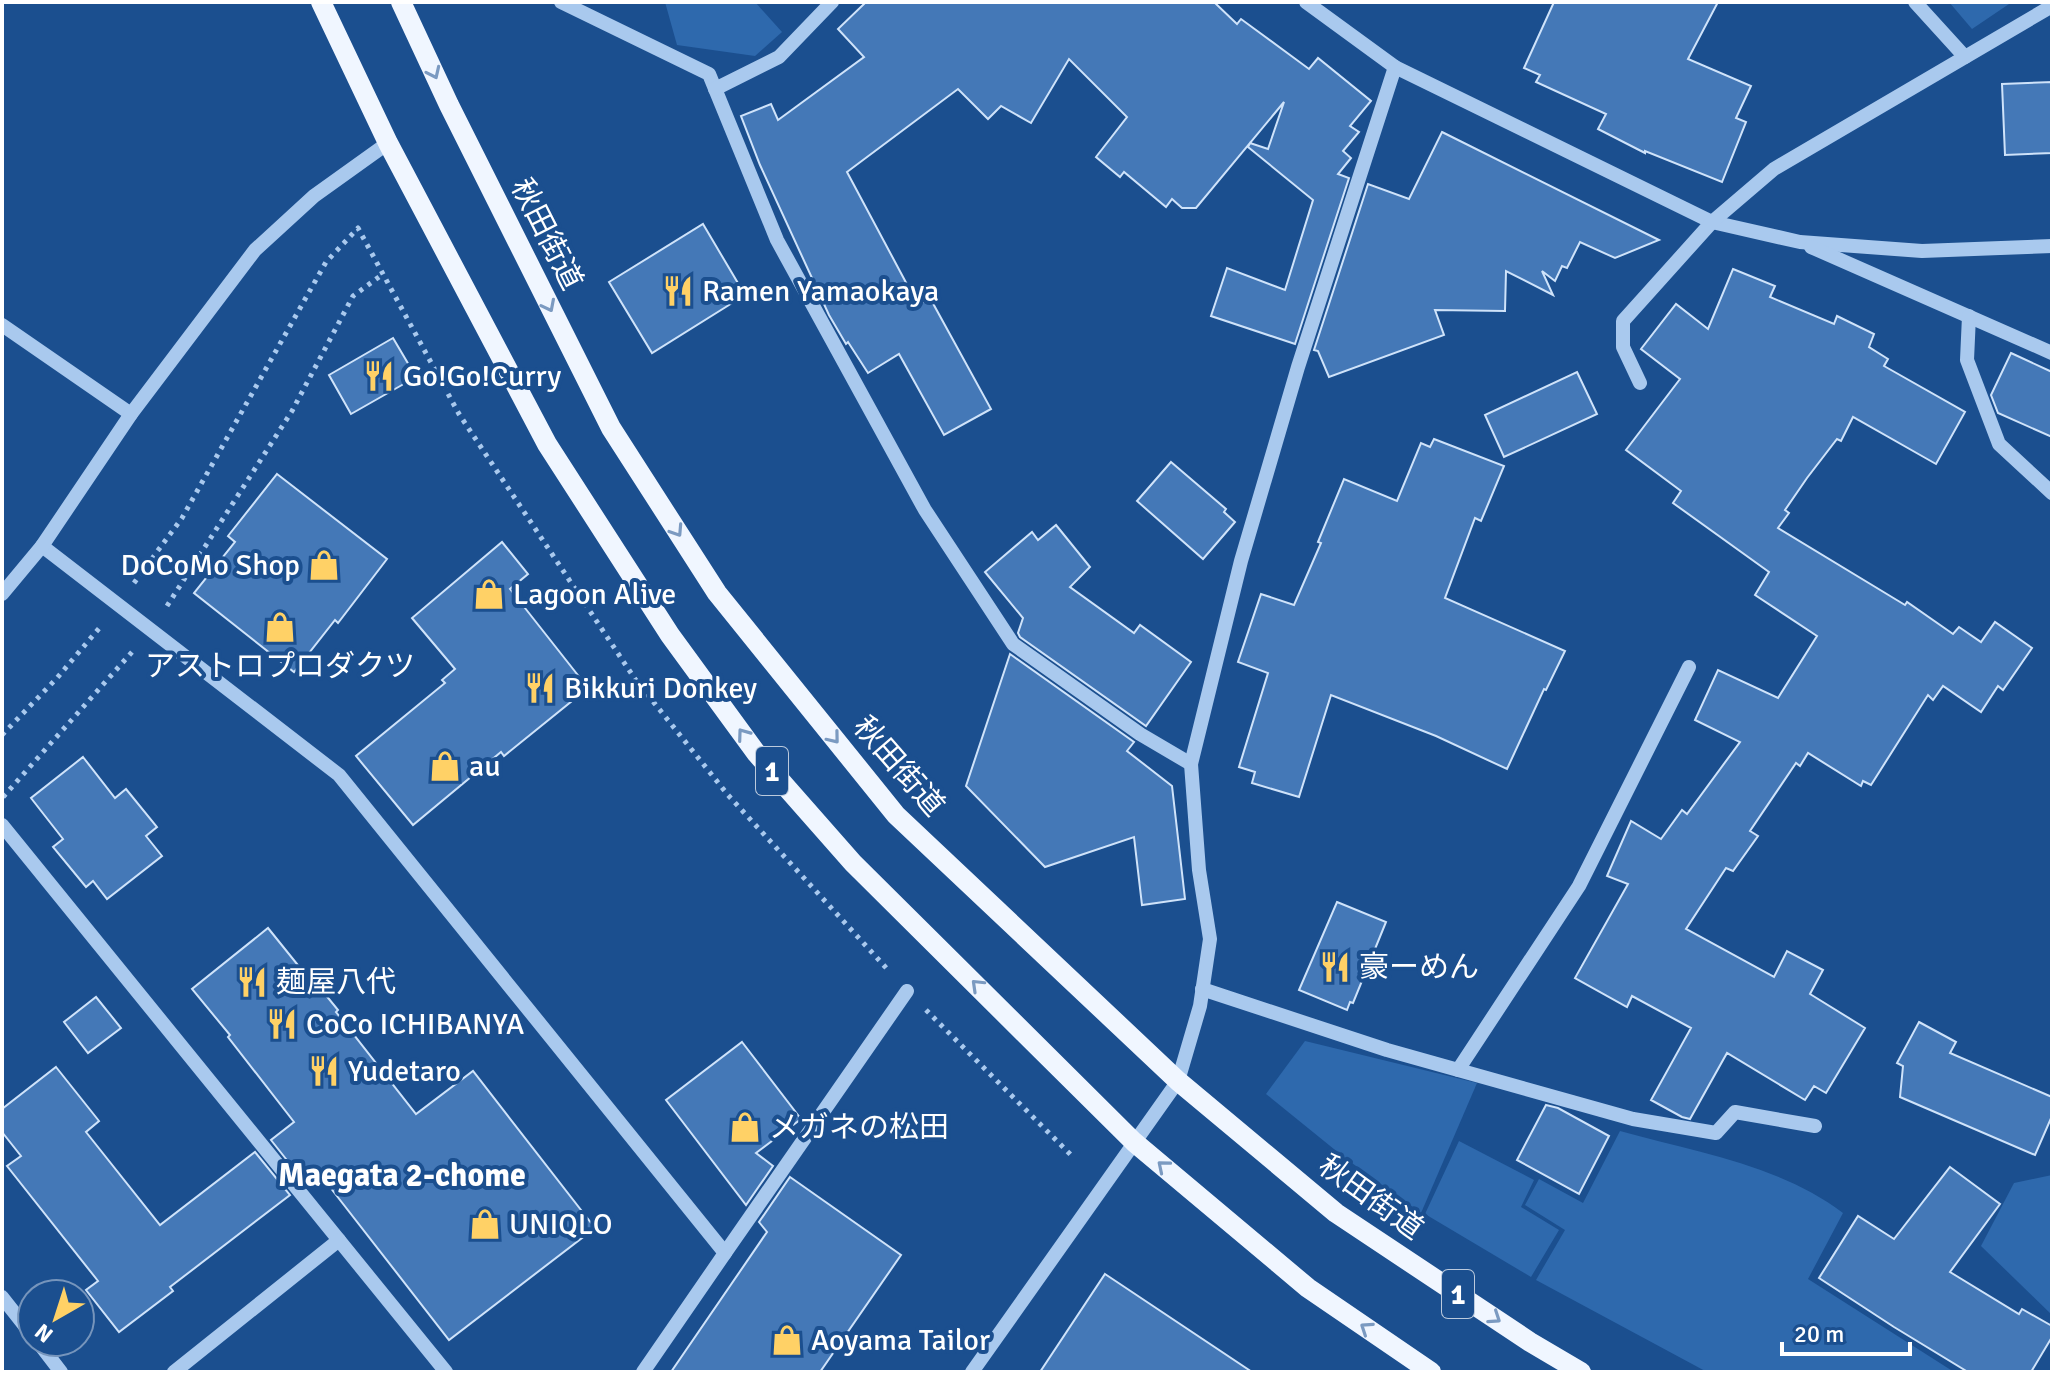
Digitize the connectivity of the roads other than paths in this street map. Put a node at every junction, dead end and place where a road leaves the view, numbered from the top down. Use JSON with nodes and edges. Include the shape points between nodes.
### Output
{"nodes":[{"id":1,"x":321,"y":2,"type":"edge"},
{"id":2,"x":401,"y":2,"type":"edge"},
{"id":3,"x":561,"y":2,"type":"edge"},
{"id":4,"x":832,"y":2,"type":"edge"},
{"id":5,"x":1306,"y":2,"type":"edge"},
{"id":6,"x":1915,"y":2,"type":"edge"},
{"id":7,"x":2052,"y":6,"type":"edge"},
{"id":8,"x":1965,"y":57,"type":"junction"},
{"id":9,"x":1395,"y":67,"type":"junction"},
{"id":10,"x":715,"y":89,"type":"junction"},
{"id":11,"x":388,"y":143,"type":"junction"},
{"id":12,"x":1712,"y":222,"type":"junction"},
{"id":13,"x":1800,"y":242,"type":"junction"},
{"id":14,"x":2052,"y":246,"type":"edge"},
{"id":15,"x":1969,"y":316,"type":"junction"},
{"id":16,"x":2,"y":325,"type":"edge"},
{"id":17,"x":2052,"y":353,"type":"edge"},
{"id":18,"x":1640,"y":383,"type":"dead end"},
{"id":19,"x":131,"y":414,"type":"junction"},
{"id":20,"x":2052,"y":493,"type":"edge"},
{"id":21,"x":42,"y":546,"type":"junction"},
{"id":22,"x":2,"y":594,"type":"edge"},
{"id":23,"x":1689,"y":667,"type":"dead end"},
{"id":24,"x":1191,"y":764,"type":"junction"},
{"id":25,"x":2,"y":825,"type":"edge"},
{"id":26,"x":1202,"y":989,"type":"junction"},
{"id":27,"x":907,"y":991,"type":"dead end"},
{"id":28,"x":1458,"y":1070,"type":"junction"},
{"id":29,"x":1178,"y":1081,"type":"junction"},
{"id":30,"x":1815,"y":1126,"type":"dead end"},
{"id":31,"x":1134,"y":1142,"type":"junction"},
{"id":32,"x":339,"y":1240,"type":"junction"},
{"id":33,"x":725,"y":1253,"type":"junction"},
{"id":34,"x":2,"y":1297,"type":"edge"},
{"id":35,"x":16,"y":1315,"type":"edge"},
{"id":36,"x":174,"y":1372,"type":"edge"},
{"id":37,"x":446,"y":1372,"type":"edge"},
{"id":38,"x":643,"y":1372,"type":"edge"},
{"id":39,"x":972,"y":1372,"type":"edge"},
{"id":40,"x":1431,"y":1372,"type":"edge"},
{"id":41,"x":1581,"y":1372,"type":"edge"}],
"edges":[{"from":1,"to":11,"type":"main road","number":"1"},
{"from":2,"to":29,"type":"main road","name":"秋田街道","number":"1","one_way":true,"via":[[611,428],[717,593],[896,815]]},
{"from":3,"to":10,"type":"street","via":[[709,74]]},
{"from":4,"to":10,"type":"street","via":[[779,57]]},
{"from":5,"to":9,"type":"street"},
{"from":6,"to":8,"type":"street"},
{"from":7,"to":8,"type":"street"},
{"from":8,"to":12,"type":"street","via":[[1774,169]]},
{"from":9,"to":12,"type":"street"},
{"from":9,"to":24,"type":"street","via":[[1241,561]]},
{"from":10,"to":24,"type":"street","via":[[777,240],[925,510],[1013,644]]},
{"from":11,"to":19,"type":"street","via":[[314,196],[255,250]]},
{"from":31,"to":11,"type":"main road","number":"1","one_way":true,"via":[[853,863],[757,754],[670,635],[547,444]]},
{"from":12,"to":13,"type":"street"},
{"from":12,"to":18,"type":"street","via":[[1623,321],[1623,347]]},
{"from":13,"to":14,"type":"street","via":[[1922,251]]},
{"from":13,"to":15,"type":"street"},
{"from":15,"to":17,"type":"street"},
{"from":15,"to":20,"type":"street","via":[[1967,360],[1999,444]]},
{"from":16,"to":19,"type":"street"},
{"from":19,"to":21,"type":"street"},
{"from":21,"to":22,"type":"street"},
{"from":21,"to":33,"type":"street","via":[[339,775]]},
{"from":23,"to":28,"type":"street","via":[[1579,886]]},
{"from":24,"to":26,"type":"street","via":[[1210,939]]},
{"from":25,"to":32,"type":"street"},
{"from":26,"to":28,"type":"street"},
{"from":26,"to":29,"type":"street"},
{"from":27,"to":33,"type":"street"},
{"from":28,"to":30,"type":"street","via":[[1633,1119],[1716,1133],[1735,1112]]},
{"from":29,"to":31,"type":"street"},
{"from":29,"to":41,"type":"main road","name":"秋田街道","number":"1","one_way":true,"via":[[1336,1213]]},
{"from":31,"to":39,"type":"street"},
{"from":40,"to":31,"type":"main road","number":"1","one_way":true,"via":[[1308,1288]]},
{"from":32,"to":36,"type":"street"},
{"from":32,"to":37,"type":"street"},
{"from":33,"to":38,"type":"street"},
{"from":34,"to":35,"type":"street"}]}
